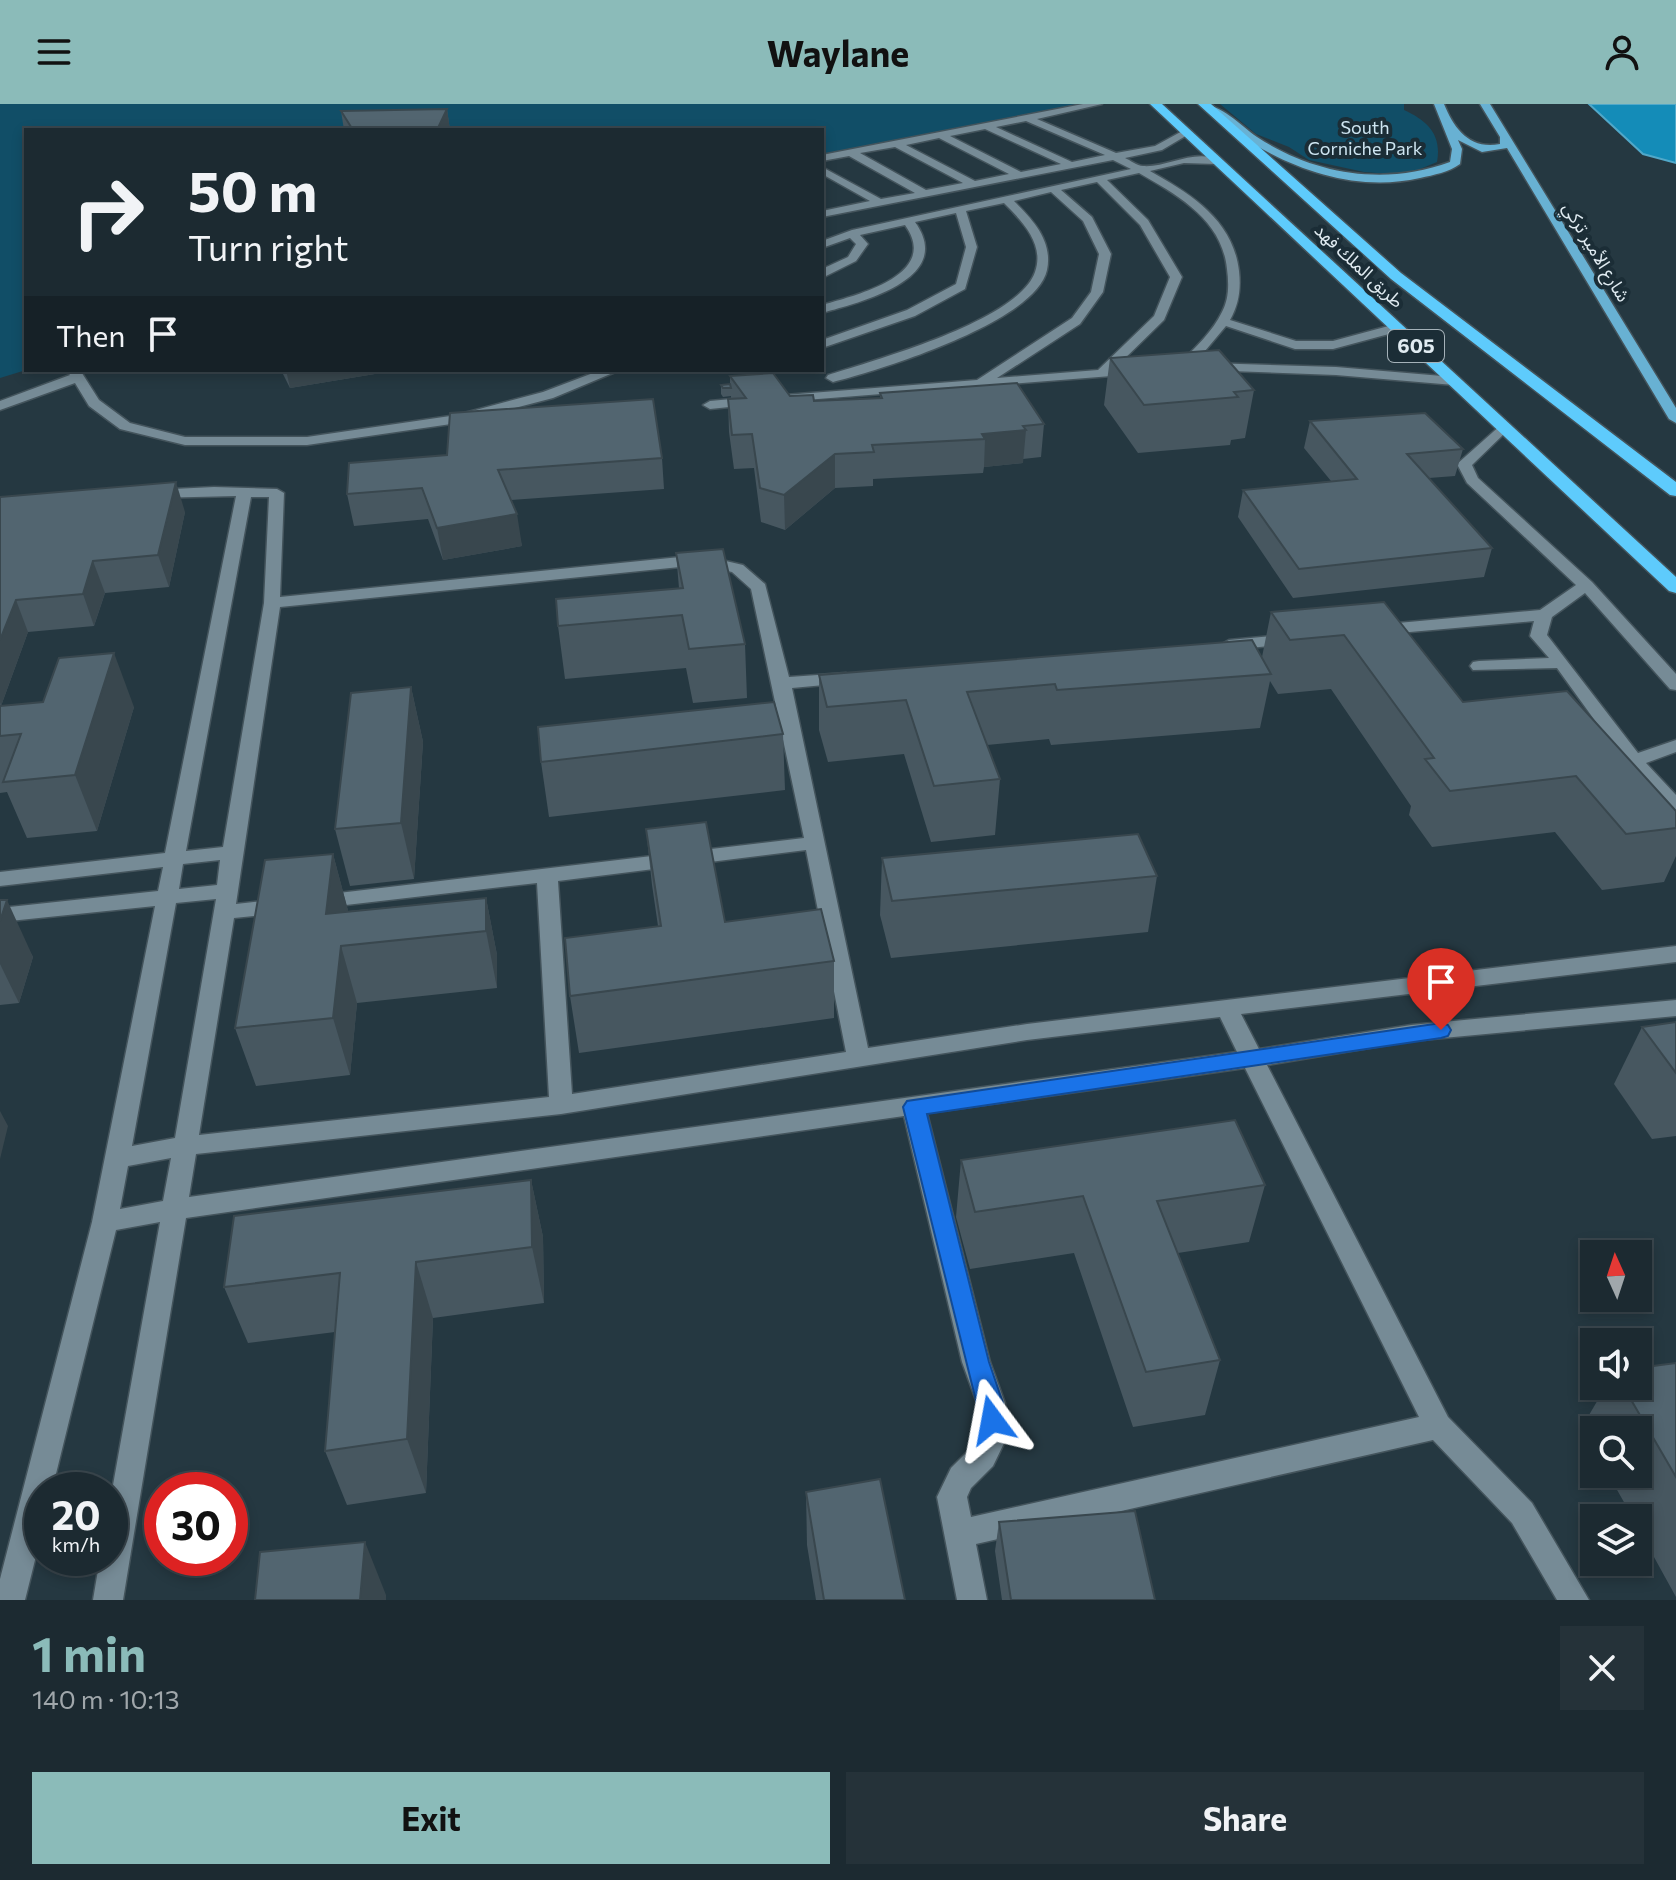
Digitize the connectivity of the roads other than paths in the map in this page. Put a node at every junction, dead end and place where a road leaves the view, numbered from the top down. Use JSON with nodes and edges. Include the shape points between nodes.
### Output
{"nodes":[{"id":1,"x":1097,"y":104,"type":"edge"},
{"id":2,"x":1156,"y":104,"type":"edge"},
{"id":3,"x":1205,"y":104,"type":"edge"},
{"id":4,"x":1439,"y":104,"type":"edge"},
{"id":5,"x":1485,"y":104,"type":"edge"},
{"id":6,"x":1028,"y":118,"type":"junction"},
{"id":7,"x":987,"y":126,"type":"junction"},
{"id":8,"x":1449,"y":127,"type":"junction"},
{"id":9,"x":1186,"y":132,"type":"junction"},
{"id":10,"x":941,"y":135,"type":"junction"},
{"id":11,"x":1505,"y":137,"type":"junction"},
{"id":12,"x":897,"y":144,"type":"junction"},
{"id":13,"x":852,"y":153,"type":"junction"},
{"id":14,"x":1114,"y":156,"type":"junction"},
{"id":15,"x":824,"y":158,"type":"edge"},
{"id":16,"x":1216,"y":161,"type":"junction"},
{"id":17,"x":1071,"y":165,"type":"junction"},
{"id":18,"x":1142,"y":169,"type":"junction"},
{"id":19,"x":824,"y":171,"type":"edge"},
{"id":20,"x":1019,"y":175,"type":"junction"},
{"id":21,"x":1099,"y":179,"type":"junction"},
{"id":22,"x":973,"y":184,"type":"junction"},
{"id":23,"x":1053,"y":189,"type":"junction"},
{"id":24,"x":925,"y":194,"type":"junction"},
{"id":25,"x":1006,"y":199,"type":"junction"},
{"id":26,"x":880,"y":203,"type":"junction"},
{"id":27,"x":959,"y":209,"type":"junction"},
{"id":28,"x":824,"y":214,"type":"edge"},
{"id":29,"x":908,"y":220,"type":"junction"},
{"id":30,"x":852,"y":233,"type":"junction"},
{"id":31,"x":1351,"y":236,"type":"junction"},
{"id":32,"x":824,"y":244,"type":"edge"},
{"id":33,"x":1307,"y":245,"type":"junction"},
{"id":34,"x":824,"y":273,"type":"edge"},
{"id":35,"x":1396,"y":276,"type":"junction"},
{"id":36,"x":1351,"y":286,"type":"junction"},
{"id":37,"x":824,"y":308,"type":"edge"},
{"id":38,"x":1222,"y":321,"type":"junction"},
{"id":39,"x":1396,"y":328,"type":"junction"},
{"id":40,"x":824,"y":343,"type":"edge"},
{"id":41,"x":1312,"y":345,"type":"junction"},
{"id":42,"x":1142,"y":370,"type":"edge"},
{"id":43,"x":1312,"y":370,"type":"junction"},
{"id":44,"x":608,"y":372,"type":"edge"},
{"id":45,"x":75,"y":374,"type":"edge"},
{"id":46,"x":827,"y":374,"type":"edge"},
{"id":47,"x":1101,"y":374,"type":"junction"},
{"id":48,"x":1454,"y":381,"type":"junction"},
{"id":49,"x":978,"y":384,"type":"junction"},
{"id":50,"x":856,"y":394,"type":"junction"},
{"id":51,"x":710,"y":405,"type":"dead end"},
{"id":52,"x":0,"y":406,"type":"edge"},
{"id":53,"x":1676,"y":419,"type":"edge"},
{"id":54,"x":1502,"y":428,"type":"junction"},
{"id":55,"x":1676,"y":491,"type":"edge"},
{"id":56,"x":244,"y":492,"type":"junction"},
{"id":57,"x":137,"y":495,"type":"edge"},
{"id":58,"x":1586,"y":585,"type":"junction"},
{"id":59,"x":1676,"y":587,"type":"edge"},
{"id":60,"x":272,"y":603,"type":"junction"},
{"id":61,"x":1544,"y":615,"type":"junction"},
{"id":62,"x":1365,"y":631,"type":"edge"},
{"id":63,"x":1303,"y":638,"type":"edge"},
{"id":64,"x":1209,"y":647,"type":"edge"},
{"id":65,"x":1562,"y":663,"type":"junction"},
{"id":66,"x":1479,"y":666,"type":"dead end"},
{"id":67,"x":867,"y":677,"type":"edge"},
{"id":68,"x":782,"y":683,"type":"junction"},
{"id":69,"x":1676,"y":685,"type":"edge"},
{"id":70,"x":1676,"y":746,"type":"edge"},
{"id":71,"x":1634,"y":761,"type":"junction"},
{"id":72,"x":1676,"y":807,"type":"edge"},
{"id":73,"x":814,"y":843,"type":"junction"},
{"id":74,"x":232,"y":852,"type":"junction"},
{"id":75,"x":171,"y":860,"type":"junction"},
{"id":76,"x":547,"y":875,"type":"junction"},
{"id":77,"x":0,"y":879,"type":"edge"},
{"id":78,"x":169,"y":895,"type":"junction"},
{"id":79,"x":226,"y":901,"type":"junction"},
{"id":80,"x":0,"y":915,"type":"edge"},
{"id":81,"x":1676,"y":954,"type":"edge"},
{"id":82,"x":1226,"y":1007,"type":"junction"},
{"id":83,"x":1676,"y":1008,"type":"edge"},
{"id":84,"x":858,"y":1056,"type":"junction"},
{"id":85,"x":1251,"y":1059,"type":"junction"},
{"id":86,"x":561,"y":1105,"type":"junction"},
{"id":87,"x":914,"y":1107,"type":"junction"},
{"id":88,"x":184,"y":1146,"type":"junction"},
{"id":89,"x":117,"y":1158,"type":"junction"},
{"id":90,"x":174,"y":1209,"type":"junction"},
{"id":91,"x":105,"y":1222,"type":"junction"},
{"id":92,"x":1438,"y":1426,"type":"junction"},
{"id":93,"x":958,"y":1534,"type":"junction"},
{"id":94,"x":10,"y":1600,"type":"edge"},
{"id":95,"x":108,"y":1600,"type":"edge"},
{"id":96,"x":972,"y":1600,"type":"edge"},
{"id":97,"x":1574,"y":1600,"type":"edge"}],
"edges":[{"from":1,"to":6,"type":"street"},
{"from":2,"to":9,"type":"highway","name":"طريق الملك فهد","number":"605"},
{"from":3,"to":8,"type":"main road","via":[[1274,152],[1304,166],[1368,177],[1431,175],[1455,164],[1457,149]]},
{"from":3,"to":31,"type":"highway","name":"طريق الملك فهد","number":"605"},
{"from":4,"to":8,"type":"main road"},
{"from":5,"to":11,"type":"main road","name":"شارع الأمير تركي"},
{"from":6,"to":7,"type":"street"},
{"from":6,"to":14,"type":"street"},
{"from":7,"to":10,"type":"street"},
{"from":7,"to":17,"type":"street"},
{"from":8,"to":11,"type":"main road","via":[[1470,147],[1483,150],[1505,146]]},
{"from":9,"to":14,"type":"street","via":[[1158,148]]},
{"from":9,"to":16,"type":"highway","name":"طريق الملك فهد","number":"605"},
{"from":10,"to":12,"type":"street"},
{"from":10,"to":20,"type":"street"},
{"from":11,"to":53,"type":"main road","name":"شارع الأمير تركي"},
{"from":12,"to":13,"type":"street"},
{"from":12,"to":22,"type":"street"},
{"from":13,"to":15,"type":"street"},
{"from":13,"to":24,"type":"street"},
{"from":14,"to":17,"type":"street"},
{"from":14,"to":18,"type":"street"},
{"from":16,"to":18,"type":"street","via":[[1184,160]]},
{"from":16,"to":33,"type":"highway","name":"طريق الملك فهد","number":"605"},
{"from":17,"to":20,"type":"street"},
{"from":18,"to":21,"type":"street"},
{"from":18,"to":38,"type":"street","via":[[1207,214],[1227,243],[1235,293]]},
{"from":19,"to":26,"type":"street"},
{"from":20,"to":22,"type":"street"},
{"from":21,"to":23,"type":"street"},
{"from":21,"to":47,"type":"street","via":[[1136,211],[1164,249],[1176,277],[1160,317]]},
{"from":22,"to":24,"type":"street"},
{"from":23,"to":25,"type":"street"},
{"from":23,"to":49,"type":"street","via":[[1088,219],[1105,254],[1097,292],[1076,321]]},
{"from":24,"to":26,"type":"street"},
{"from":25,"to":27,"type":"street"},
{"from":25,"to":46,"type":"street","via":[[1029,223],[1043,250],[1039,275],[1009,309],[959,336]]},
{"from":26,"to":28,"type":"street"},
{"from":27,"to":29,"type":"street"},
{"from":27,"to":40,"type":"street","via":[[973,235],[961,286],[911,313]]},
{"from":29,"to":30,"type":"street"},
{"from":29,"to":37,"type":"street","via":[[921,240],[920,259],[903,279]]},
{"from":30,"to":32,"type":"street"},
{"from":30,"to":34,"type":"street","via":[[862,244],[852,259]]},
{"from":31,"to":33,"type":"highway","via":[[1345,242],[1356,254],[1346,258]]},
{"from":31,"to":35,"type":"highway","name":"طريق الملك فهد","number":"605"},
{"from":33,"to":36,"type":"highway","name":"طريق الملك فهد","number":"605"},
{"from":35,"to":36,"type":"highway","via":[[1370,265],[1344,268]]},
{"from":35,"to":55,"type":"highway","name":"طريق الملك فهد","number":"605"},
{"from":36,"to":39,"type":"highway","name":"طريق الملك فهد","number":"605"},
{"from":38,"to":41,"type":"street","via":[[1295,345]]},
{"from":38,"to":43,"type":"street","via":[[1177,367]]},
{"from":39,"to":41,"type":"street","via":[[1333,345]]},
{"from":39,"to":48,"type":"highway","name":"طريق الملك فهد","number":"605"},
{"from":41,"to":43,"type":"street"},
{"from":42,"to":47,"type":"street"},
{"from":43,"to":48,"type":"street"},
{"from":44,"to":45,"type":"street","via":[[548,395],[458,419],[307,441],[185,441],[125,426],[94,403]]},
{"from":45,"to":52,"type":"street"},
{"from":46,"to":50,"type":"street"},
{"from":47,"to":49,"type":"street"},
{"from":48,"to":54,"type":"highway","name":"طريق الملك فهد","number":"605"},
{"from":49,"to":50,"type":"street"},
{"from":50,"to":51,"type":"street"},
{"from":54,"to":58,"type":"street","via":[[1464,464],[1472,480]]},
{"from":54,"to":59,"type":"highway","name":"طريق الملك فهد","number":"605"},
{"from":56,"to":57,"type":"street"},
{"from":56,"to":60,"type":"street","via":[[277,493]]},
{"from":56,"to":75,"type":"street"},
{"from":58,"to":61,"type":"street"},
{"from":58,"to":69,"type":"street"},
{"from":60,"to":68,"type":"street","via":[[700,560],[737,568],[759,587]]},
{"from":60,"to":74,"type":"street"},
{"from":61,"to":62,"type":"street"},
{"from":61,"to":65,"type":"street","via":[[1538,636]]},
{"from":63,"to":64,"type":"street"},
{"from":65,"to":66,"type":"street"},
{"from":65,"to":71,"type":"street"},
{"from":67,"to":68,"type":"street"},
{"from":68,"to":73,"type":"street"},
{"from":70,"to":71,"type":"street"},
{"from":71,"to":72,"type":"street"},
{"from":73,"to":76,"type":"street"},
{"from":73,"to":84,"type":"street"},
{"from":74,"to":75,"type":"street"},
{"from":74,"to":79,"type":"street"},
{"from":75,"to":77,"type":"street"},
{"from":75,"to":78,"type":"street"},
{"from":76,"to":79,"type":"street"},
{"from":76,"to":86,"type":"street"},
{"from":78,"to":79,"type":"street"},
{"from":78,"to":80,"type":"street"},
{"from":78,"to":89,"type":"street"},
{"from":79,"to":88,"type":"street"},
{"from":81,"to":82,"type":"street"},
{"from":82,"to":84,"type":"street"},
{"from":82,"to":85,"type":"street"},
{"from":83,"to":85,"type":"street","via":[[1411,1033]]},
{"from":84,"to":86,"type":"street"},
{"from":85,"to":87,"type":"street"},
{"from":85,"to":92,"type":"street"},
{"from":86,"to":88,"type":"street"},
{"from":87,"to":90,"type":"street"},
{"from":87,"to":93,"type":"street","via":[[976,1362],[991,1403],[993,1437],[952,1497]]},
{"from":88,"to":89,"type":"street"},
{"from":88,"to":90,"type":"street"},
{"from":89,"to":91,"type":"street"},
{"from":90,"to":91,"type":"street"},
{"from":90,"to":95,"type":"street"},
{"from":91,"to":94,"type":"street"},
{"from":92,"to":93,"type":"street"},
{"from":92,"to":97,"type":"street","via":[[1522,1513]]},
{"from":93,"to":96,"type":"street"}]}
